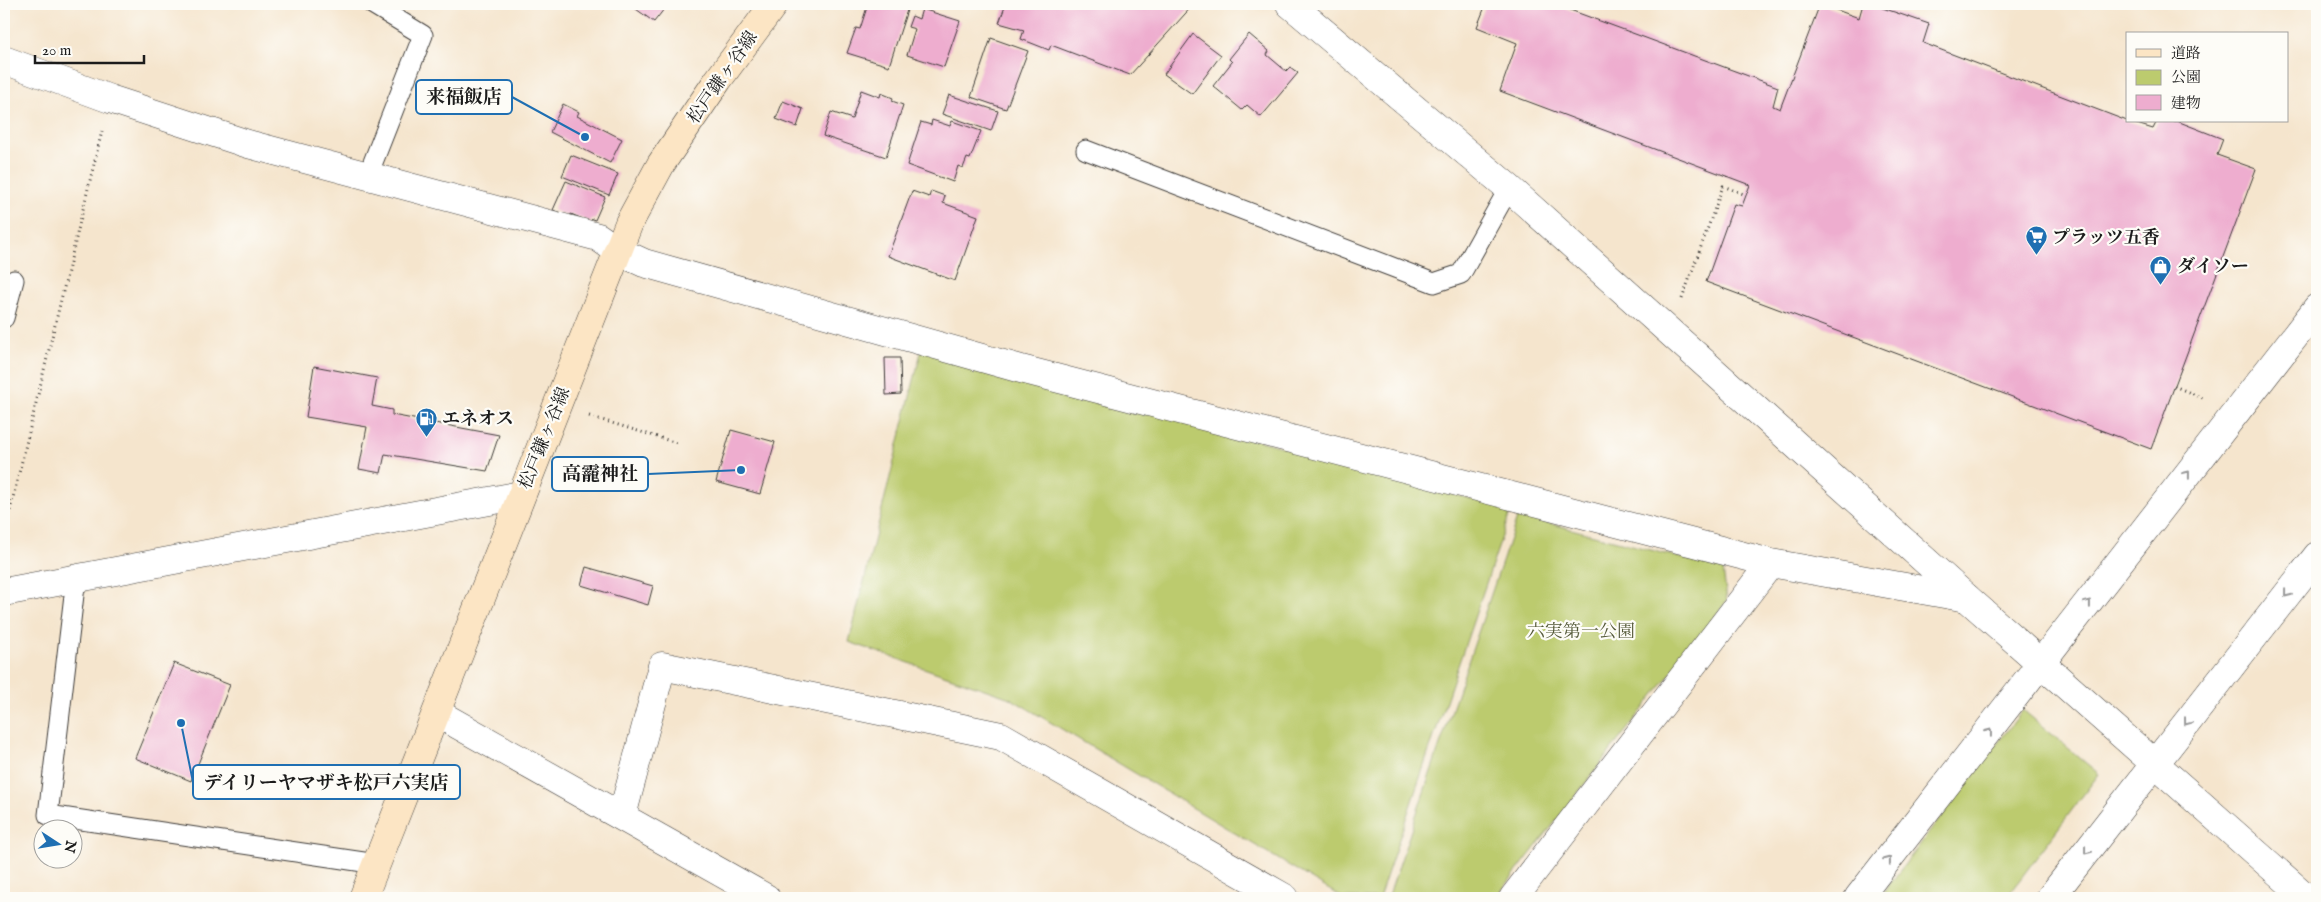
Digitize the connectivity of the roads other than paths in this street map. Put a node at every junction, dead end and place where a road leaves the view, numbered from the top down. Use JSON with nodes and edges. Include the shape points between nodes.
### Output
{"nodes":[{"id":1,"x":372,"y":4,"type":"edge"},
{"id":2,"x":774,"y":4,"type":"edge"},
{"id":3,"x":1304,"y":8,"type":"edge"},
{"id":4,"x":4,"y":60,"type":"edge"},
{"id":5,"x":1086,"y":150,"type":"dead end"},
{"id":6,"x":368,"y":175,"type":"junction"},
{"id":7,"x":1509,"y":188,"type":"junction"},
{"id":8,"x":618,"y":251,"type":"junction"},
{"id":9,"x":14,"y":280,"type":"dead end"},
{"id":10,"x":2317,"y":308,"type":"edge"},
{"id":11,"x":4,"y":318,"type":"edge"},
{"id":12,"x":521,"y":495,"type":"junction"},
{"id":13,"x":2317,"y":556,"type":"edge"},
{"id":14,"x":1770,"y":563,"type":"junction"},
{"id":15,"x":76,"y":578,"type":"junction"},
{"id":16,"x":4,"y":592,"type":"edge"},
{"id":17,"x":1967,"y":598,"type":"junction"},
{"id":18,"x":2042,"y":664,"type":"junction"},
{"id":19,"x":437,"y":713,"type":"junction"},
{"id":20,"x":2156,"y":765,"type":"junction"},
{"id":21,"x":622,"y":816,"type":"junction"},
{"id":22,"x":377,"y":864,"type":"junction"},
{"id":23,"x":363,"y":898,"type":"edge"},
{"id":24,"x":766,"y":898,"type":"edge"},
{"id":25,"x":1285,"y":898,"type":"edge"},
{"id":26,"x":1513,"y":898,"type":"edge"},
{"id":27,"x":1858,"y":898,"type":"edge"},
{"id":28,"x":2050,"y":898,"type":"edge"},
{"id":29,"x":2307,"y":898,"type":"edge"}],
"edges":[{"from":1,"to":6,"type":"lane","via":[[423,35]]},
{"from":2,"to":8,"type":"main road","name":"松戸鎌ヶ谷線","via":[[661,164],[629,223]]},
{"from":3,"to":7,"type":"street"},
{"from":4,"to":6,"type":"street","via":[[248,144]]},
{"from":5,"to":7,"type":"lane","via":[[1434,283],[1461,274]]},
{"from":6,"to":8,"type":"street","via":[[598,237]]},
{"from":7,"to":17,"type":"street"},
{"from":8,"to":12,"type":"main road","name":"松戸鎌ヶ谷線"},
{"from":8,"to":14,"type":"street","via":[[644,263],[1021,369]]},
{"from":9,"to":11,"type":"lane"},
{"from":18,"to":10,"type":"street","one_way":true},
{"from":12,"to":15,"type":"street"},
{"from":12,"to":19,"type":"main road","name":"松戸鎌ヶ谷線"},
{"from":13,"to":20,"type":"street","one_way":true},
{"from":14,"to":17,"type":"street"},
{"from":14,"to":26,"type":"street"},
{"from":15,"to":16,"type":"street"},
{"from":15,"to":22,"type":"lane","via":[[48,815]]},
{"from":17,"to":18,"type":"street"},
{"from":18,"to":20,"type":"street"},
{"from":27,"to":18,"type":"street","one_way":true},
{"from":19,"to":21,"type":"street"},
{"from":19,"to":22,"type":"main road","name":"松戸鎌ヶ谷線"},
{"from":20,"to":28,"type":"street","one_way":true},
{"from":20,"to":29,"type":"street"},
{"from":21,"to":24,"type":"street"},
{"from":21,"to":25,"type":"street","via":[[662,666],[1001,736]]},
{"from":22,"to":23,"type":"main road","name":"松戸鎌ヶ谷線"}]}
